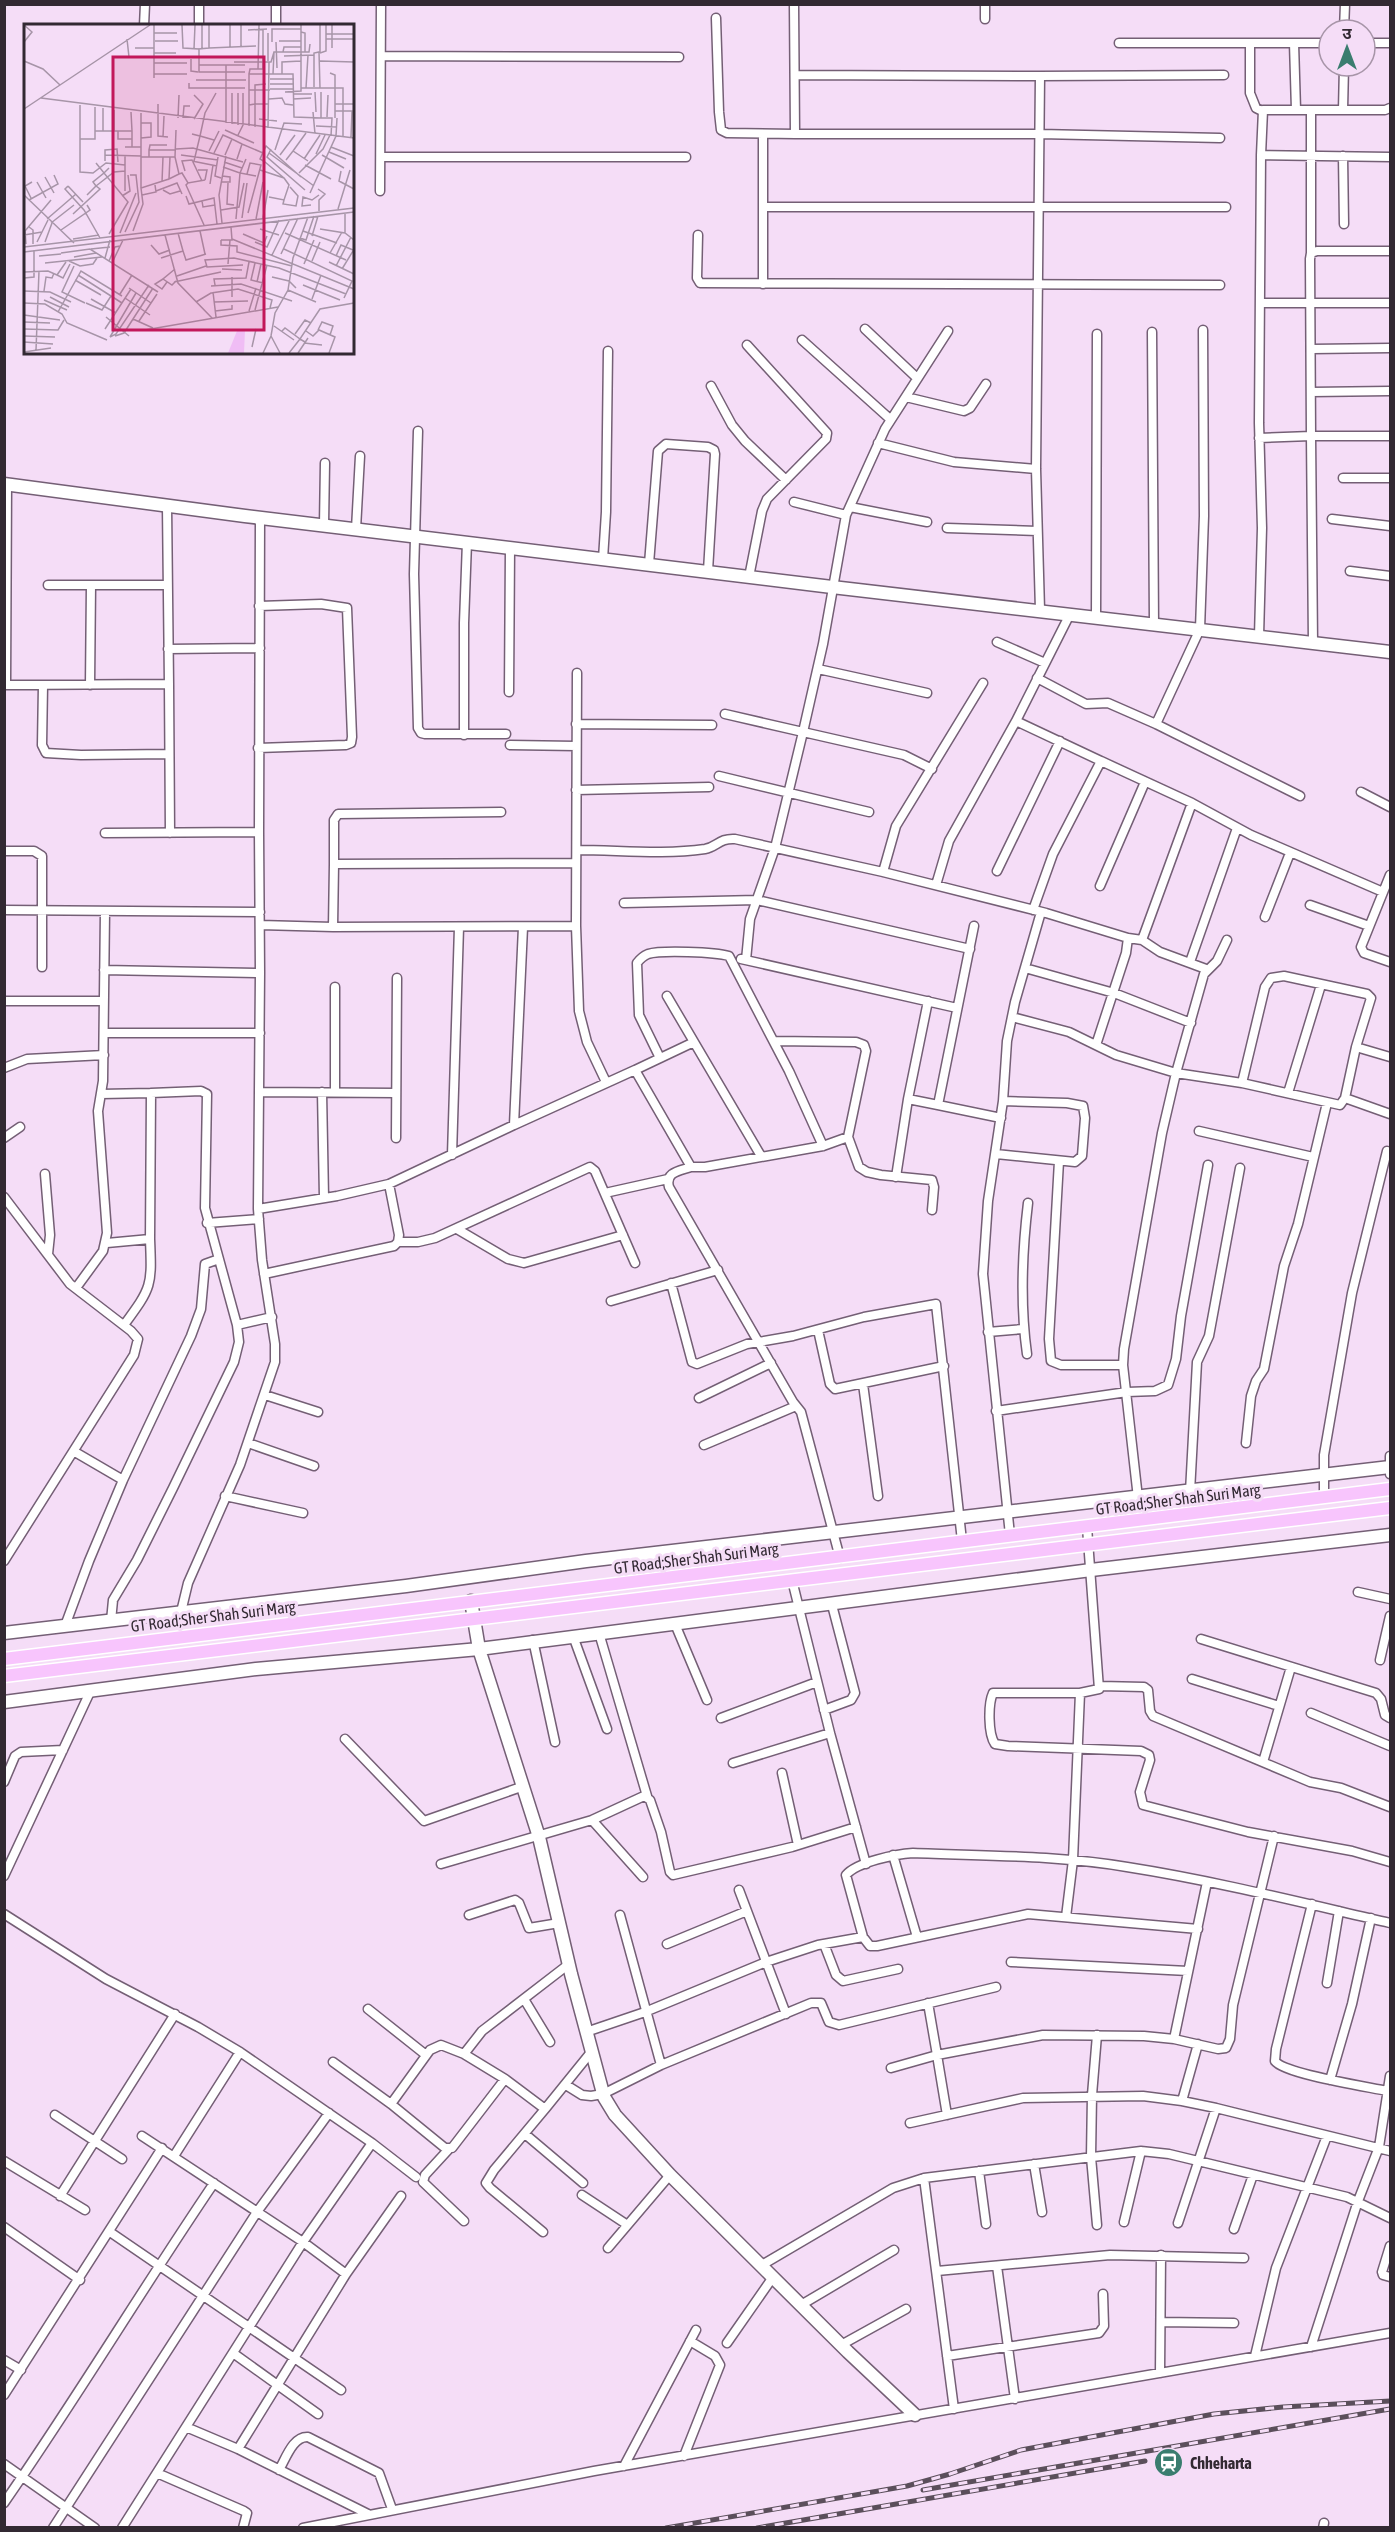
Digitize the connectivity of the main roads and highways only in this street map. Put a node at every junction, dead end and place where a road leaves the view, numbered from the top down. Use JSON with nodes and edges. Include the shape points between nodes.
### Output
{"nodes":[{"id":1,"x":6,"y":484,"type":"edge"},
{"id":2,"x":1390,"y":652,"type":"edge"},
{"id":3,"x":1390,"y":1467,"type":"edge"},
{"id":4,"x":1390,"y":1489,"type":"edge"},
{"id":5,"x":1390,"y":1508,"type":"edge"},
{"id":6,"x":1390,"y":1535,"type":"edge"},
{"id":7,"x":471,"y":1601,"type":"junction"},
{"id":8,"x":473,"y":1618,"type":"junction"},
{"id":9,"x":4,"y":1633,"type":"edge"},
{"id":10,"x":480,"y":1649,"type":"junction"},
{"id":11,"x":4,"y":1659,"type":"edge"},
{"id":12,"x":4,"y":1676,"type":"edge"},
{"id":13,"x":4,"y":1702,"type":"edge"},
{"id":14,"x":915,"y":2415,"type":"road end"}],
"edges":[{"from":1,"to":2,"type":"main road","via":[[261,518]]},
{"from":3,"to":9,"type":"main road"},
{"from":4,"to":7,"type":"main road","name":"GT Road;Sher Shah Suri Marg"},
{"from":5,"to":8,"type":"main road","name":"GT Road;Sher Shah Suri Marg"},
{"from":6,"to":10,"type":"main road"},
{"from":7,"to":8,"type":"main road"},
{"from":7,"to":11,"type":"main road","name":"GT Road;Sher Shah Suri Marg"},
{"from":8,"to":10,"type":"main road"},
{"from":8,"to":12,"type":"main road","name":"GT Road;Sher Shah Suri Marg"},
{"from":10,"to":13,"type":"main road","via":[[256,1669]]},
{"from":10,"to":14,"type":"main road","via":[[525,1786],[603,2094],[615,2115],[670,2175]]}]}
